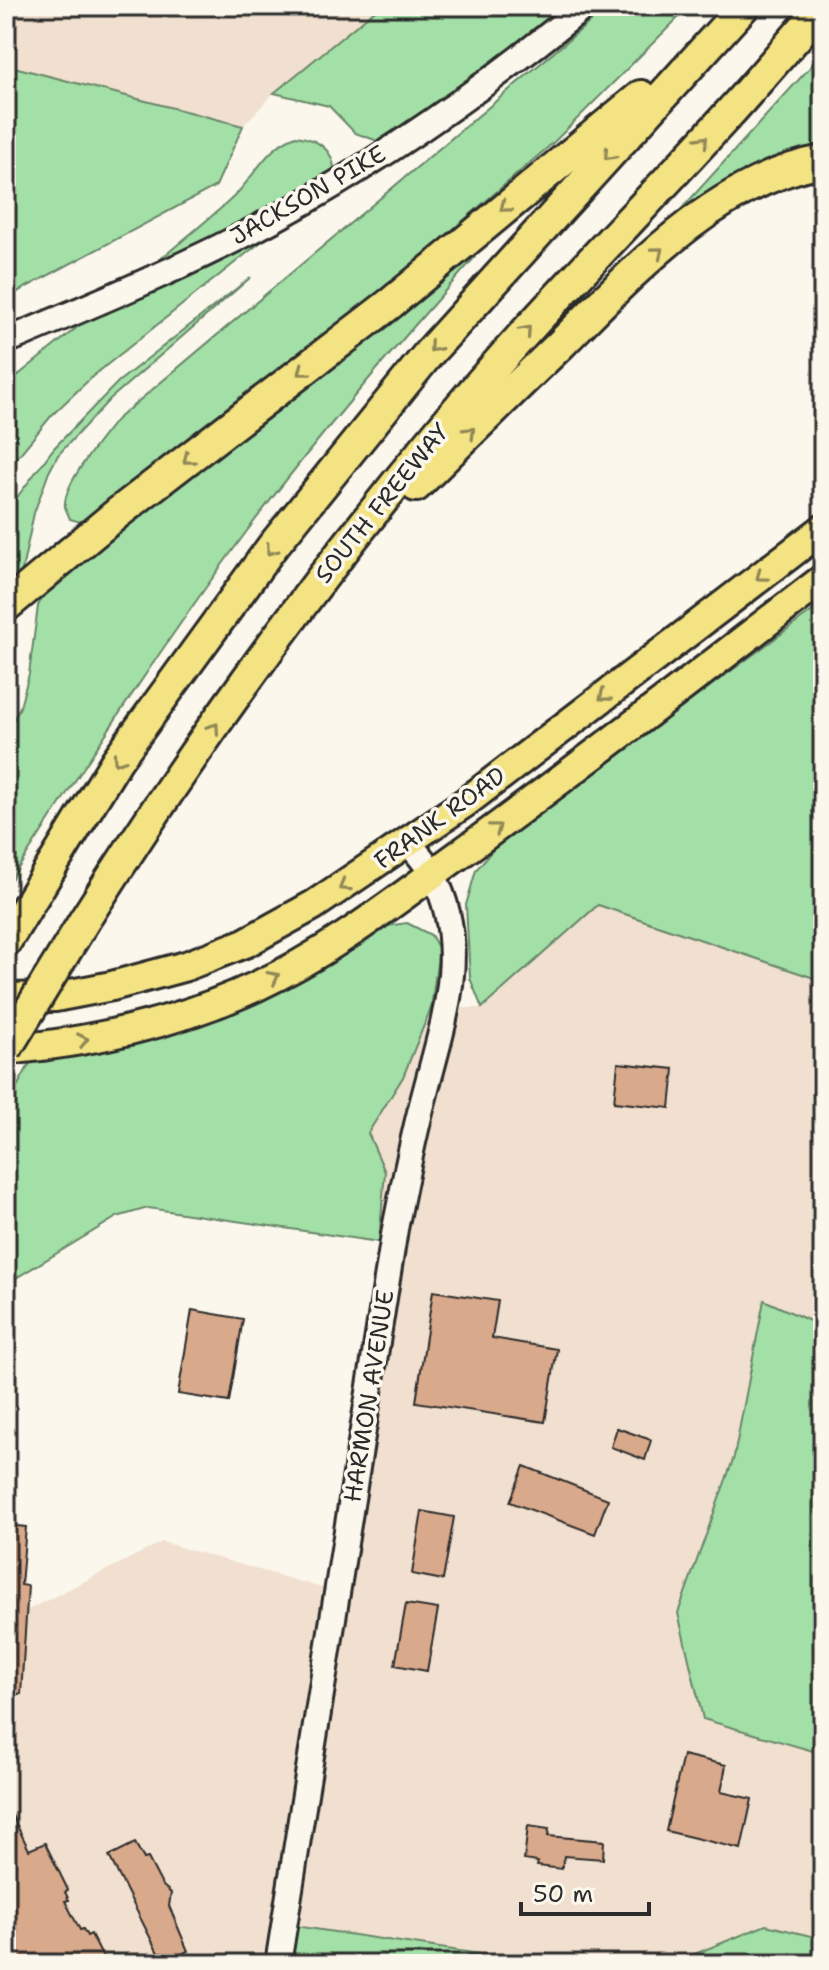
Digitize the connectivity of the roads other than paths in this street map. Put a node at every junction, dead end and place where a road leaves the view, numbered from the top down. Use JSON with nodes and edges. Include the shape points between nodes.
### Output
{"nodes":[{"id":1,"x":585,"y":6,"type":"edge"},
{"id":2,"x":744,"y":6,"type":"edge"},
{"id":3,"x":823,"y":7,"type":"edge"},
{"id":4,"x":718,"y":35,"type":"junction"},
{"id":5,"x":823,"y":161,"type":"edge"},
{"id":6,"x":6,"y":341,"type":"edge"},
{"id":7,"x":823,"y":529,"type":"edge"},
{"id":8,"x":823,"y":579,"type":"edge"},
{"id":9,"x":315,"y":585,"type":"junction"},
{"id":10,"x":6,"y":606,"type":"edge"},
{"id":11,"x":407,"y":841,"type":"junction"},
{"id":12,"x":433,"y":874,"type":"junction"},
{"id":13,"x":12,"y":931,"type":"edge"},
{"id":14,"x":6,"y":998,"type":"edge"},
{"id":15,"x":6,"y":1050,"type":"edge"},
{"id":16,"x":278,"y":1964,"type":"edge"}],
"edges":[{"from":1,"to":6,"type":"main road","name":"JACKSON PIKE","via":[[437,118],[275,218]]},
{"from":2,"to":4,"type":"highway"},
{"from":9,"to":3,"type":"highway","name":"SOUTH FREEWAY","one_way":true,"via":[[516,342]]},
{"from":4,"to":10,"type":"highway","one_way":true,"via":[[391,303]]},
{"from":4,"to":13,"type":"highway","one_way":true,"via":[[429,353],[272,547],[117,760]]},
{"from":9,"to":5,"type":"highway","one_way":true,"via":[[677,236],[723,200],[760,180]]},
{"from":7,"to":11,"type":"highway","name":"FRANK ROAD","one_way":true,"via":[[466,802]]},
{"from":12,"to":8,"type":"highway","name":"FRANK ROAD","one_way":true},
{"from":15,"to":9,"type":"highway","name":"SOUTH FREEWAY","one_way":true,"bridge":true,"via":[[156,810]]},
{"from":11,"to":12,"type":"main road","name":"HARMON AVENUE"},
{"from":11,"to":14,"type":"highway","name":"FRANK ROAD","one_way":true,"via":[[314,905],[245,943],[112,986],[55,997]]},
{"from":15,"to":12,"type":"highway","name":"FRANK ROAD","one_way":true,"via":[[56,1046],[203,1009],[318,954]]},
{"from":12,"to":16,"type":"main road","name":"HARMON AVENUE","via":[[449,920],[452,983],[395,1229]]}]}
